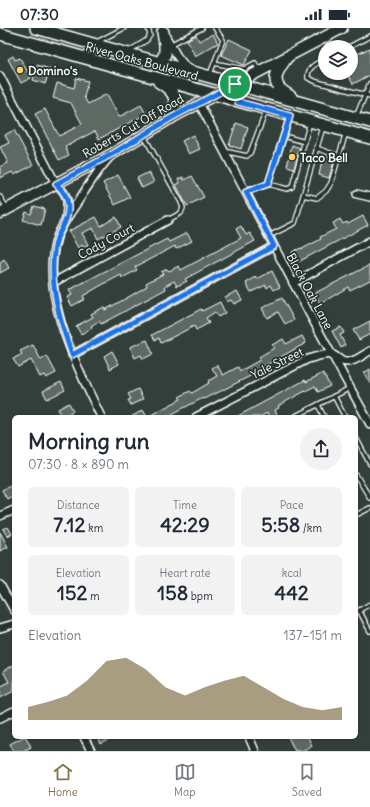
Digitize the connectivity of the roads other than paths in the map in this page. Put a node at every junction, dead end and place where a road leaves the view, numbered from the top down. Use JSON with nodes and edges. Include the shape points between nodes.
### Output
{"nodes":[{"id":1,"x":124,"y":28,"type":"edge"},
{"id":2,"x":148,"y":28,"type":"edge"},
{"id":3,"x":202,"y":28,"type":"edge"},
{"id":4,"x":215,"y":28,"type":"edge"},
{"id":5,"x":342,"y":28,"type":"edge"},
{"id":6,"x":42,"y":29,"type":"edge"},
{"id":7,"x":162,"y":30,"type":"edge"},
{"id":8,"x":0,"y":34,"type":"edge"},
{"id":9,"x":370,"y":36,"type":"edge"},
{"id":10,"x":358,"y":42,"type":"edge"},
{"id":11,"x":93,"y":44,"type":"junction"},
{"id":12,"x":170,"y":45,"type":"junction"},
{"id":13,"x":125,"y":53,"type":"junction"},
{"id":14,"x":287,"y":57,"type":"junction"},
{"id":15,"x":160,"y":63,"type":"junction"},
{"id":16,"x":214,"y":63,"type":"junction"},
{"id":17,"x":318,"y":64,"type":"edge"},
{"id":18,"x":120,"y":69,"type":"junction"},
{"id":19,"x":189,"y":71,"type":"junction"},
{"id":20,"x":260,"y":72,"type":"junction"},
{"id":21,"x":0,"y":76,"type":"edge"},
{"id":22,"x":150,"y":76,"type":"junction"},
{"id":23,"x":209,"y":77,"type":"junction"},
{"id":24,"x":370,"y":84,"type":"edge"},
{"id":25,"x":239,"y":85,"type":"junction"},
{"id":26,"x":215,"y":94,"type":"junction"},
{"id":27,"x":365,"y":95,"type":"junction"},
{"id":28,"x":370,"y":96,"type":"edge"},
{"id":29,"x":294,"y":100,"type":"junction"},
{"id":30,"x":238,"y":102,"type":"junction"},
{"id":31,"x":199,"y":103,"type":"junction"},
{"id":32,"x":266,"y":109,"type":"junction"},
{"id":33,"x":290,"y":116,"type":"junction"},
{"id":34,"x":171,"y":118,"type":"junction"},
{"id":35,"x":356,"y":118,"type":"junction"},
{"id":36,"x":310,"y":121,"type":"junction"},
{"id":37,"x":370,"y":122,"type":"edge"},
{"id":38,"x":323,"y":125,"type":"junction"},
{"id":39,"x":349,"y":132,"type":"junction"},
{"id":40,"x":143,"y":135,"type":"junction"},
{"id":41,"x":284,"y":136,"type":"junction"},
{"id":42,"x":370,"y":138,"type":"edge"},
{"id":43,"x":305,"y":142,"type":"junction"},
{"id":44,"x":316,"y":148,"type":"junction"},
{"id":45,"x":224,"y":151,"type":"junction"},
{"id":46,"x":114,"y":153,"type":"junction"},
{"id":47,"x":339,"y":156,"type":"junction"},
{"id":48,"x":56,"y":184,"type":"junction"},
{"id":49,"x":268,"y":184,"type":"junction"},
{"id":50,"x":246,"y":192,"type":"junction"},
{"id":51,"x":357,"y":194,"type":"dead end"},
{"id":52,"x":303,"y":196,"type":"junction"},
{"id":53,"x":0,"y":197,"type":"edge"},
{"id":54,"x":370,"y":197,"type":"edge"},
{"id":55,"x":2,"y":211,"type":"edge"},
{"id":56,"x":66,"y":220,"type":"junction"},
{"id":57,"x":168,"y":220,"type":"joint"},
{"id":58,"x":269,"y":236,"type":"junction"},
{"id":59,"x":370,"y":241,"type":"edge"},
{"id":60,"x":274,"y":246,"type":"junction"},
{"id":61,"x":54,"y":282,"type":"junction"},
{"id":62,"x":293,"y":283,"type":"junction"},
{"id":63,"x":370,"y":352,"type":"edge"},
{"id":64,"x":72,"y":355,"type":"junction"},
{"id":65,"x":332,"y":355,"type":"junction"},
{"id":66,"x":350,"y":388,"type":"junction"},
{"id":67,"x":334,"y":396,"type":"junction"},
{"id":68,"x":318,"y":405,"type":"junction"},
{"id":69,"x":100,"y":415,"type":"edge"},
{"id":70,"x":200,"y":415,"type":"edge"},
{"id":71,"x":298,"y":415,"type":"edge"},
{"id":72,"x":323,"y":415,"type":"edge"},
{"id":73,"x":344,"y":415,"type":"edge"},
{"id":74,"x":370,"y":424,"type":"edge"},
{"id":75,"x":358,"y":442,"type":"edge"},
{"id":76,"x":370,"y":464,"type":"edge"},
{"id":77,"x":358,"y":478,"type":"edge"},
{"id":78,"x":370,"y":498,"type":"edge"},
{"id":79,"x":370,"y":508,"type":"edge"},
{"id":80,"x":12,"y":511,"type":"edge"},
{"id":81,"x":358,"y":513,"type":"edge"},
{"id":82,"x":0,"y":516,"type":"edge"},
{"id":83,"x":0,"y":585,"type":"edge"},
{"id":84,"x":370,"y":604,"type":"edge"},
{"id":85,"x":12,"y":606,"type":"edge"},
{"id":86,"x":358,"y":610,"type":"edge"},
{"id":87,"x":358,"y":613,"type":"edge"},
{"id":88,"x":12,"y":625,"type":"edge"},
{"id":89,"x":0,"y":628,"type":"edge"},
{"id":90,"x":370,"y":631,"type":"edge"},
{"id":91,"x":12,"y":712,"type":"edge"},
{"id":92,"x":0,"y":718,"type":"edge"},
{"id":93,"x":85,"y":739,"type":"edge"},
{"id":94,"x":250,"y":739,"type":"edge"},
{"id":95,"x":92,"y":751,"type":"edge"},
{"id":96,"x":255,"y":751,"type":"edge"}],
"edges":[{"from":1,"to":11,"type":"lane"},
{"from":2,"to":13,"type":"lane","via":[[150,35],[147,40]]},
{"from":3,"to":12,"type":"lane"},
{"from":4,"to":16,"type":"lane","via":[[223,40]]},
{"from":5,"to":14,"type":"street","name":"Roberts Cut Off Road","via":[[322,41]]},
{"from":6,"to":11,"type":"main road","name":"River Oaks Boulevard"},
{"from":7,"to":12,"type":"street"},
{"from":7,"to":15,"type":"main road","via":[[165,54]]},
{"from":8,"to":18,"type":"main road","name":"River Oaks Boulevard"},
{"from":9,"to":10,"type":"lane"},
{"from":11,"to":13,"type":"main road","name":"River Oaks Boulevard"},
{"from":12,"to":19,"type":"street"},
{"from":13,"to":15,"type":"main road","name":"River Oaks Boulevard"},
{"from":13,"to":18,"type":"main road"},
{"from":14,"to":20,"type":"street","name":"Roberts Cut Off Road"},
{"from":14,"to":29,"type":"main road","via":[[276,77],[280,89]]},
{"from":15,"to":19,"type":"main road","name":"River Oaks Boulevard"},
{"from":16,"to":20,"type":"lane","via":[[244,69],[255,63]]},
{"from":16,"to":23,"type":"lane"},
{"from":17,"to":27,"type":"lane","via":[[311,67],[308,78]]},
{"from":18,"to":22,"type":"main road","name":"River Oaks Boulevard"},
{"from":19,"to":23,"type":"main road","name":"River Oaks Boulevard"},
{"from":20,"to":25,"type":"street","name":"Roberts Cut Off Road"},
{"from":21,"to":48,"type":"street"},
{"from":22,"to":26,"type":"main road","name":"River Oaks Boulevard"},
{"from":22,"to":34,"type":"main road","via":[[173,93],[176,107]]},
{"from":23,"to":25,"type":"main road","name":"River Oaks Boulevard"},
{"from":24,"to":27,"type":"lane"},
{"from":25,"to":26,"type":"street","name":"Roberts Cut Off Road"},
{"from":25,"to":29,"type":"main road","name":"River Oaks Boulevard"},
{"from":25,"to":30,"type":"lane"},
{"from":26,"to":30,"type":"main road","name":"River Oaks Boulevard"},
{"from":26,"to":31,"type":"street","name":"Roberts Cut Off Road"},
{"from":27,"to":28,"type":"lane"},
{"from":27,"to":35,"type":"lane"},
{"from":29,"to":35,"type":"main road","name":"River Oaks Boulevard"},
{"from":30,"to":32,"type":"main road","name":"River Oaks Boulevard"},
{"from":31,"to":34,"type":"street","name":"Roberts Cut Off Road"},
{"from":31,"to":45,"type":"street","name":"Black Oak Lane"},
{"from":32,"to":33,"type":"main road","name":"River Oaks Boulevard"},
{"from":32,"to":45,"type":"lane","via":[[247,156]]},
{"from":33,"to":36,"type":"main road","name":"River Oaks Boulevard"},
{"from":33,"to":41,"type":"lane"},
{"from":34,"to":40,"type":"street","name":"Roberts Cut Off Road"},
{"from":35,"to":37,"type":"main road","name":"River Oaks Boulevard"},
{"from":35,"to":39,"type":"main road"},
{"from":36,"to":38,"type":"main road","name":"River Oaks Boulevard"},
{"from":36,"to":43,"type":"lane"},
{"from":38,"to":39,"type":"main road","name":"River Oaks Boulevard"},
{"from":38,"to":44,"type":"lane"},
{"from":39,"to":42,"type":"main road","name":"River Oaks Boulevard"},
{"from":39,"to":47,"type":"lane"},
{"from":40,"to":46,"type":"street","name":"Roberts Cut Off Road"},
{"from":40,"to":57,"type":"lane","via":[[183,208],[181,213]]},
{"from":41,"to":43,"type":"lane"},
{"from":41,"to":49,"type":"lane"},
{"from":43,"to":49,"type":"lane","via":[[292,187],[288,189]]},
{"from":44,"to":47,"type":"lane"},
{"from":44,"to":52,"type":"lane"},
{"from":45,"to":50,"type":"street","name":"Black Oak Lane"},
{"from":46,"to":48,"type":"street","name":"Roberts Cut Off Road"},
{"from":46,"to":56,"type":"street","via":[[99,169]]},
{"from":47,"to":52,"type":"lane","via":[[326,191],[317,198]]},
{"from":48,"to":55,"type":"street","name":"Roberts Cut Off Road"},
{"from":48,"to":56,"type":"street","via":[[64,190],[68,203]]},
{"from":49,"to":50,"type":"lane"},
{"from":50,"to":58,"type":"street","name":"Black Oak Lane"},
{"from":51,"to":54,"type":"street"},
{"from":52,"to":58,"type":"lane","via":[[295,223]]},
{"from":53,"to":55,"type":"lane"},
{"from":56,"to":61,"type":"street","via":[[57,237],[54,251]]},
{"from":57,"to":61,"type":"street","name":"Cody Court"},
{"from":58,"to":60,"type":"street","name":"Black Oak Lane"},
{"from":59,"to":62,"type":"street"},
{"from":60,"to":62,"type":"street","name":"Black Oak Lane"},
{"from":60,"to":64,"type":"street"},
{"from":61,"to":64,"type":"street","via":[[61,324]]},
{"from":62,"to":65,"type":"street","name":"Black Oak Lane"},
{"from":63,"to":65,"type":"street","name":"Yale Street","via":[[347,362]]},
{"from":64,"to":69,"type":"street"},
{"from":65,"to":66,"type":"street","name":"Black Oak Lane"},
{"from":65,"to":70,"type":"street","name":"Yale Street","via":[[323,355],[303,362]]},
{"from":66,"to":67,"type":"lane"},
{"from":66,"to":74,"type":"street","name":"Black Oak Lane"},
{"from":67,"to":68,"type":"lane"},
{"from":67,"to":73,"type":"lane"},
{"from":68,"to":71,"type":"lane"},
{"from":68,"to":72,"type":"lane"},
{"from":75,"to":76,"type":"lane"},
{"from":77,"to":78,"type":"lane"},
{"from":79,"to":81,"type":"lane"},
{"from":80,"to":82,"type":"street"},
{"from":83,"to":85,"type":"street"},
{"from":84,"to":86,"type":"lane"},
{"from":87,"to":90,"type":"lane"},
{"from":88,"to":89,"type":"street"},
{"from":91,"to":92,"type":"street"},
{"from":93,"to":95,"type":"street"},
{"from":94,"to":96,"type":"street"}]}
